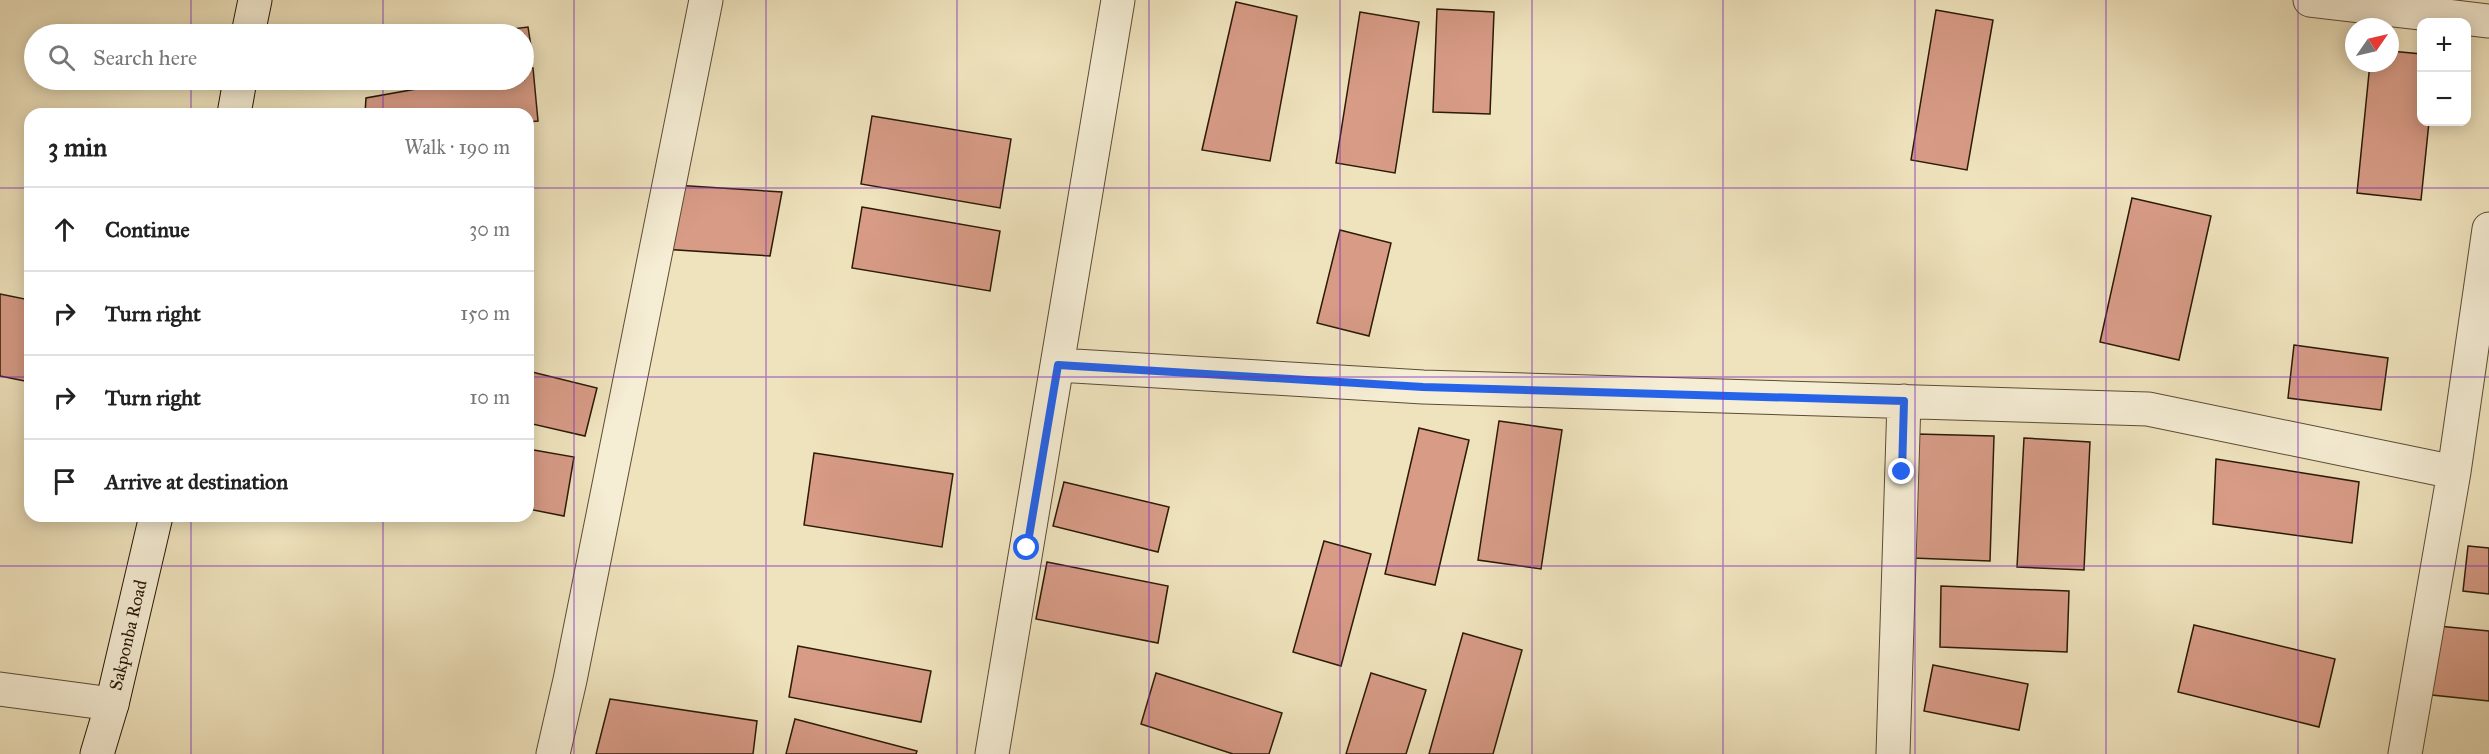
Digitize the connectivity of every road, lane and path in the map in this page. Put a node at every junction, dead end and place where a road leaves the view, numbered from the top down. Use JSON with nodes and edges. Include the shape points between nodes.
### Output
{"nodes":[{"id":1,"x":255,"y":0,"type":"edge"},
{"id":2,"x":706,"y":0,"type":"edge"},
{"id":3,"x":1118,"y":0,"type":"edge"},
{"id":4,"x":2310,"y":0,"type":"edge"},
{"id":5,"x":2489,"y":21,"type":"edge"},
{"id":6,"x":251,"y":24,"type":"edge"},
{"id":7,"x":238,"y":90,"type":"edge"},
{"id":8,"x":235,"y":108,"type":"edge"},
{"id":9,"x":2489,"y":229,"type":"edge"},
{"id":10,"x":1058,"y":365,"type":"junction"},
{"id":11,"x":1904,"y":401,"type":"junction"},
{"id":12,"x":2454,"y":472,"type":"junction"},
{"id":13,"x":155,"y":522,"type":"edge"},
{"id":14,"x":0,"y":689,"type":"edge"},
{"id":15,"x":112,"y":704,"type":"junction"},
{"id":16,"x":97,"y":754,"type":"edge"},
{"id":17,"x":553,"y":754,"type":"edge"},
{"id":18,"x":992,"y":754,"type":"edge"},
{"id":19,"x":1893,"y":754,"type":"edge"},
{"id":20,"x":2404,"y":754,"type":"edge"}],
"edges":[{"from":1,"to":6,"type":"street"},
{"from":2,"to":17,"type":"street"},
{"from":3,"to":10,"type":"street"},
{"from":4,"to":5,"type":"street"},
{"from":7,"to":8,"type":"street"},
{"from":9,"to":12,"type":"street"},
{"from":10,"to":11,"type":"street","via":[[1423,387]]},
{"from":10,"to":18,"type":"street"},
{"from":11,"to":12,"type":"street","via":[[2148,409]]},
{"from":11,"to":19,"type":"street"},
{"from":12,"to":20,"type":"street"},
{"from":13,"to":15,"type":"street","name":"Sakponba Road"},
{"from":14,"to":15,"type":"street"},
{"from":15,"to":16,"type":"street","name":"Sakponba Road"}]}
